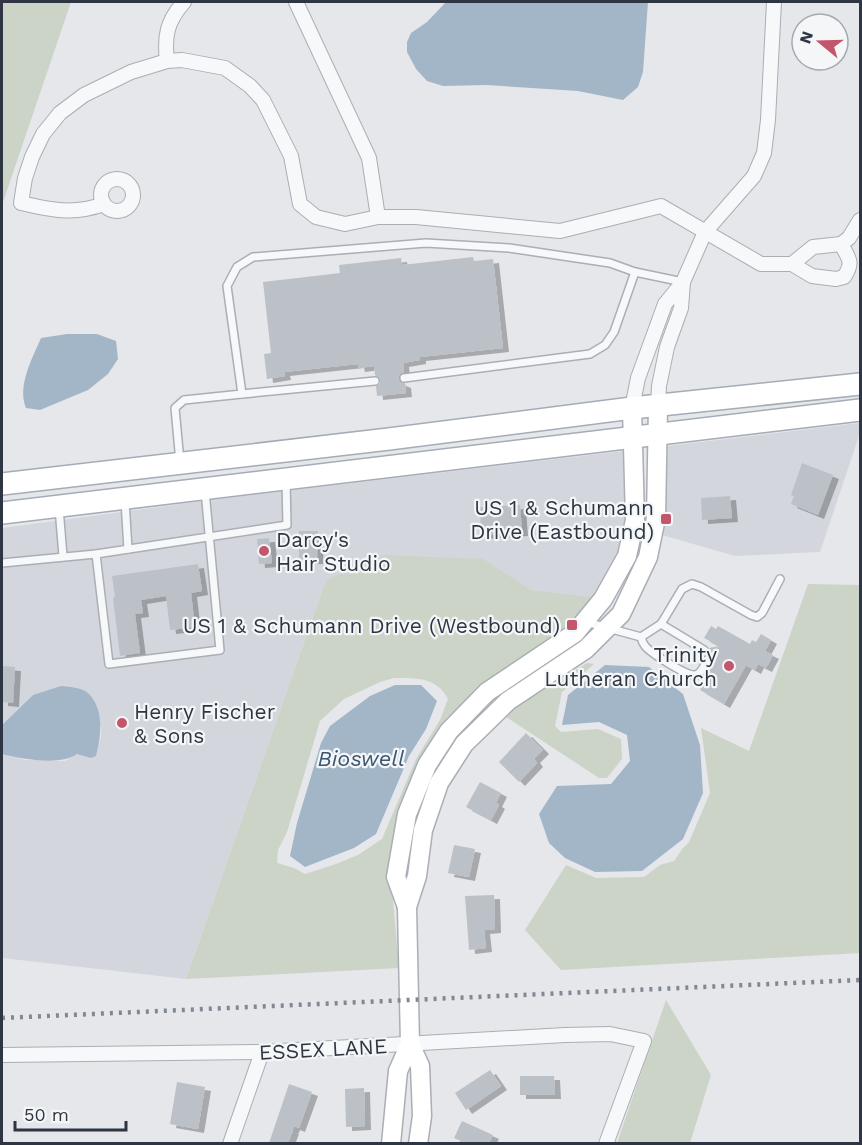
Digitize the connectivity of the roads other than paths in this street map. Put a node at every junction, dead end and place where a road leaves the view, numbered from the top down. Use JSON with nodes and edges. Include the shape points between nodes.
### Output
{"nodes":[{"id":1,"x":184,"y":2,"type":"edge"},
{"id":2,"x":296,"y":2,"type":"edge"},
{"id":3,"x":774,"y":2,"type":"edge"},
{"id":4,"x":166,"y":61,"type":"junction"},
{"id":5,"x":104,"y":204,"type":"dead end"},
{"id":6,"x":378,"y":217,"type":"junction"},
{"id":7,"x":861,"y":220,"type":"edge"},
{"id":8,"x":705,"y":232,"type":"junction"},
{"id":9,"x":841,"y":244,"type":"junction"},
{"id":10,"x":792,"y":264,"type":"junction"},
{"id":11,"x":635,"y":272,"type":"junction"},
{"id":12,"x":683,"y":282,"type":"junction"},
{"id":13,"x":404,"y":378,"type":"dead end"},
{"id":14,"x":375,"y":381,"type":"dead end"},
{"id":15,"x":861,"y":384,"type":"edge"},
{"id":16,"x":242,"y":394,"type":"junction"},
{"id":17,"x":658,"y":406,"type":"junction"},
{"id":18,"x":632,"y":408,"type":"junction"},
{"id":19,"x":861,"y":410,"type":"edge"},
{"id":20,"x":659,"y":433,"type":"junction"},
{"id":21,"x":632,"y":436,"type":"junction"},
{"id":22,"x":180,"y":462,"type":"junction"},
{"id":23,"x":286,"y":478,"type":"junction"},
{"id":24,"x":2,"y":484,"type":"edge"},
{"id":25,"x":205,"y":488,"type":"junction"},
{"id":26,"x":125,"y":498,"type":"junction"},
{"id":27,"x":59,"y":506,"type":"junction"},
{"id":28,"x":2,"y":513,"type":"edge"},
{"id":29,"x":208,"y":537,"type":"junction"},
{"id":30,"x":128,"y":549,"type":"junction"},
{"id":31,"x":96,"y":554,"type":"junction"},
{"id":32,"x":63,"y":556,"type":"junction"},
{"id":33,"x":2,"y":563,"type":"edge"},
{"id":34,"x":780,"y":579,"type":"dead end"},
{"id":35,"x":586,"y":622,"type":"junction"},
{"id":36,"x":661,"y":624,"type":"junction"},
{"id":37,"x":607,"y":629,"type":"junction"},
{"id":38,"x":641,"y":637,"type":"junction"},
{"id":39,"x":704,"y":650,"type":"dead end"},
{"id":40,"x":707,"y":660,"type":"dead end"},
{"id":41,"x":407,"y":907,"type":"junction"},
{"id":42,"x":410,"y":1044,"type":"junction"},
{"id":43,"x":262,"y":1052,"type":"junction"},
{"id":44,"x":2,"y":1055,"type":"edge"},
{"id":45,"x":230,"y":1143,"type":"edge"},
{"id":46,"x":391,"y":1143,"type":"edge"},
{"id":47,"x":418,"y":1143,"type":"edge"},
{"id":48,"x":606,"y":1143,"type":"edge"}],
"edges":[{"from":1,"to":4,"type":"street","via":[[174,12],[164,39]]},
{"from":2,"to":6,"type":"street","via":[[369,158]]},
{"from":3,"to":8,"type":"street","via":[[764,153],[754,176]]},
{"from":4,"to":5,"type":"street","via":[[130,72],[84,95],[60,113],[43,134],[32,157],[21,203],[67,212]]},
{"from":4,"to":6,"type":"street","via":[[225,68],[250,86],[262,100],[291,156],[300,204],[316,217],[345,224]]},
{"from":6,"to":8,"type":"street","via":[[560,231],[661,206]]},
{"from":7,"to":9,"type":"street"},
{"from":8,"to":10,"type":"street","via":[[761,264]]},
{"from":8,"to":12,"type":"street"},
{"from":9,"to":10,"type":"street","via":[[813,247]]},
{"from":9,"to":10,"type":"street","via":[[850,268],[844,277],[812,276]]},
{"from":11,"to":12,"type":"lane"},
{"from":11,"to":13,"type":"lane","via":[[614,332],[605,345],[590,354]]},
{"from":11,"to":16,"type":"lane","via":[[610,263],[509,248],[426,243],[253,257],[237,267],[227,286]]},
{"from":12,"to":17,"type":"street","via":[[681,308],[667,347]]},
{"from":12,"to":18,"type":"street","via":[[664,304],[638,378]]},
{"from":14,"to":16,"type":"lane"},
{"from":15,"to":17,"type":"main road"},
{"from":16,"to":22,"type":"lane","via":[[184,400],[175,408]]},
{"from":17,"to":18,"type":"main road"},
{"from":17,"to":20,"type":"street"},
{"from":18,"to":21,"type":"street"},
{"from":18,"to":22,"type":"main road"},
{"from":19,"to":20,"type":"main road"},
{"from":20,"to":21,"type":"main road"},
{"from":20,"to":37,"type":"street","via":[[656,518],[648,558],[621,614]]},
{"from":21,"to":23,"type":"main road"},
{"from":21,"to":35,"type":"street","via":[[635,520],[627,556]]},
{"from":22,"to":24,"type":"main road"},
{"from":23,"to":25,"type":"main road"},
{"from":23,"to":29,"type":"lane","via":[[287,525]]},
{"from":25,"to":26,"type":"main road"},
{"from":25,"to":29,"type":"lane"},
{"from":26,"to":27,"type":"main road"},
{"from":26,"to":30,"type":"lane"},
{"from":27,"to":28,"type":"main road"},
{"from":27,"to":32,"type":"lane"},
{"from":29,"to":30,"type":"lane"},
{"from":29,"to":31,"type":"lane","via":[[220,650],[109,664]]},
{"from":30,"to":31,"type":"lane"},
{"from":31,"to":32,"type":"lane"},
{"from":32,"to":33,"type":"lane"},
{"from":34,"to":36,"type":"lane","via":[[757,616],[692,584],[682,589]]},
{"from":35,"to":37,"type":"lane"},
{"from":35,"to":41,"type":"street","via":[[487,692],[449,731],[427,765],[407,814],[396,877]]},
{"from":36,"to":38,"type":"lane"},
{"from":36,"to":39,"type":"lane"},
{"from":37,"to":38,"type":"lane"},
{"from":37,"to":41,"type":"street","via":[[586,649],[508,701],[464,744],[439,783],[423,830],[417,876]]},
{"from":38,"to":40,"type":"lane","via":[[651,651],[687,673],[700,672]]},
{"from":41,"to":42,"type":"street"},
{"from":42,"to":43,"type":"street","name":"ESSEX LANE"},
{"from":42,"to":46,"type":"street","via":[[398,1071]]},
{"from":42,"to":47,"type":"street","via":[[420,1066],[422,1116]]},
{"from":42,"to":48,"type":"street","name":"ESSEX LANE","via":[[609,1034],[644,1041]]},
{"from":43,"to":44,"type":"street","name":"ESSEX LANE"},
{"from":43,"to":45,"type":"street"}]}
